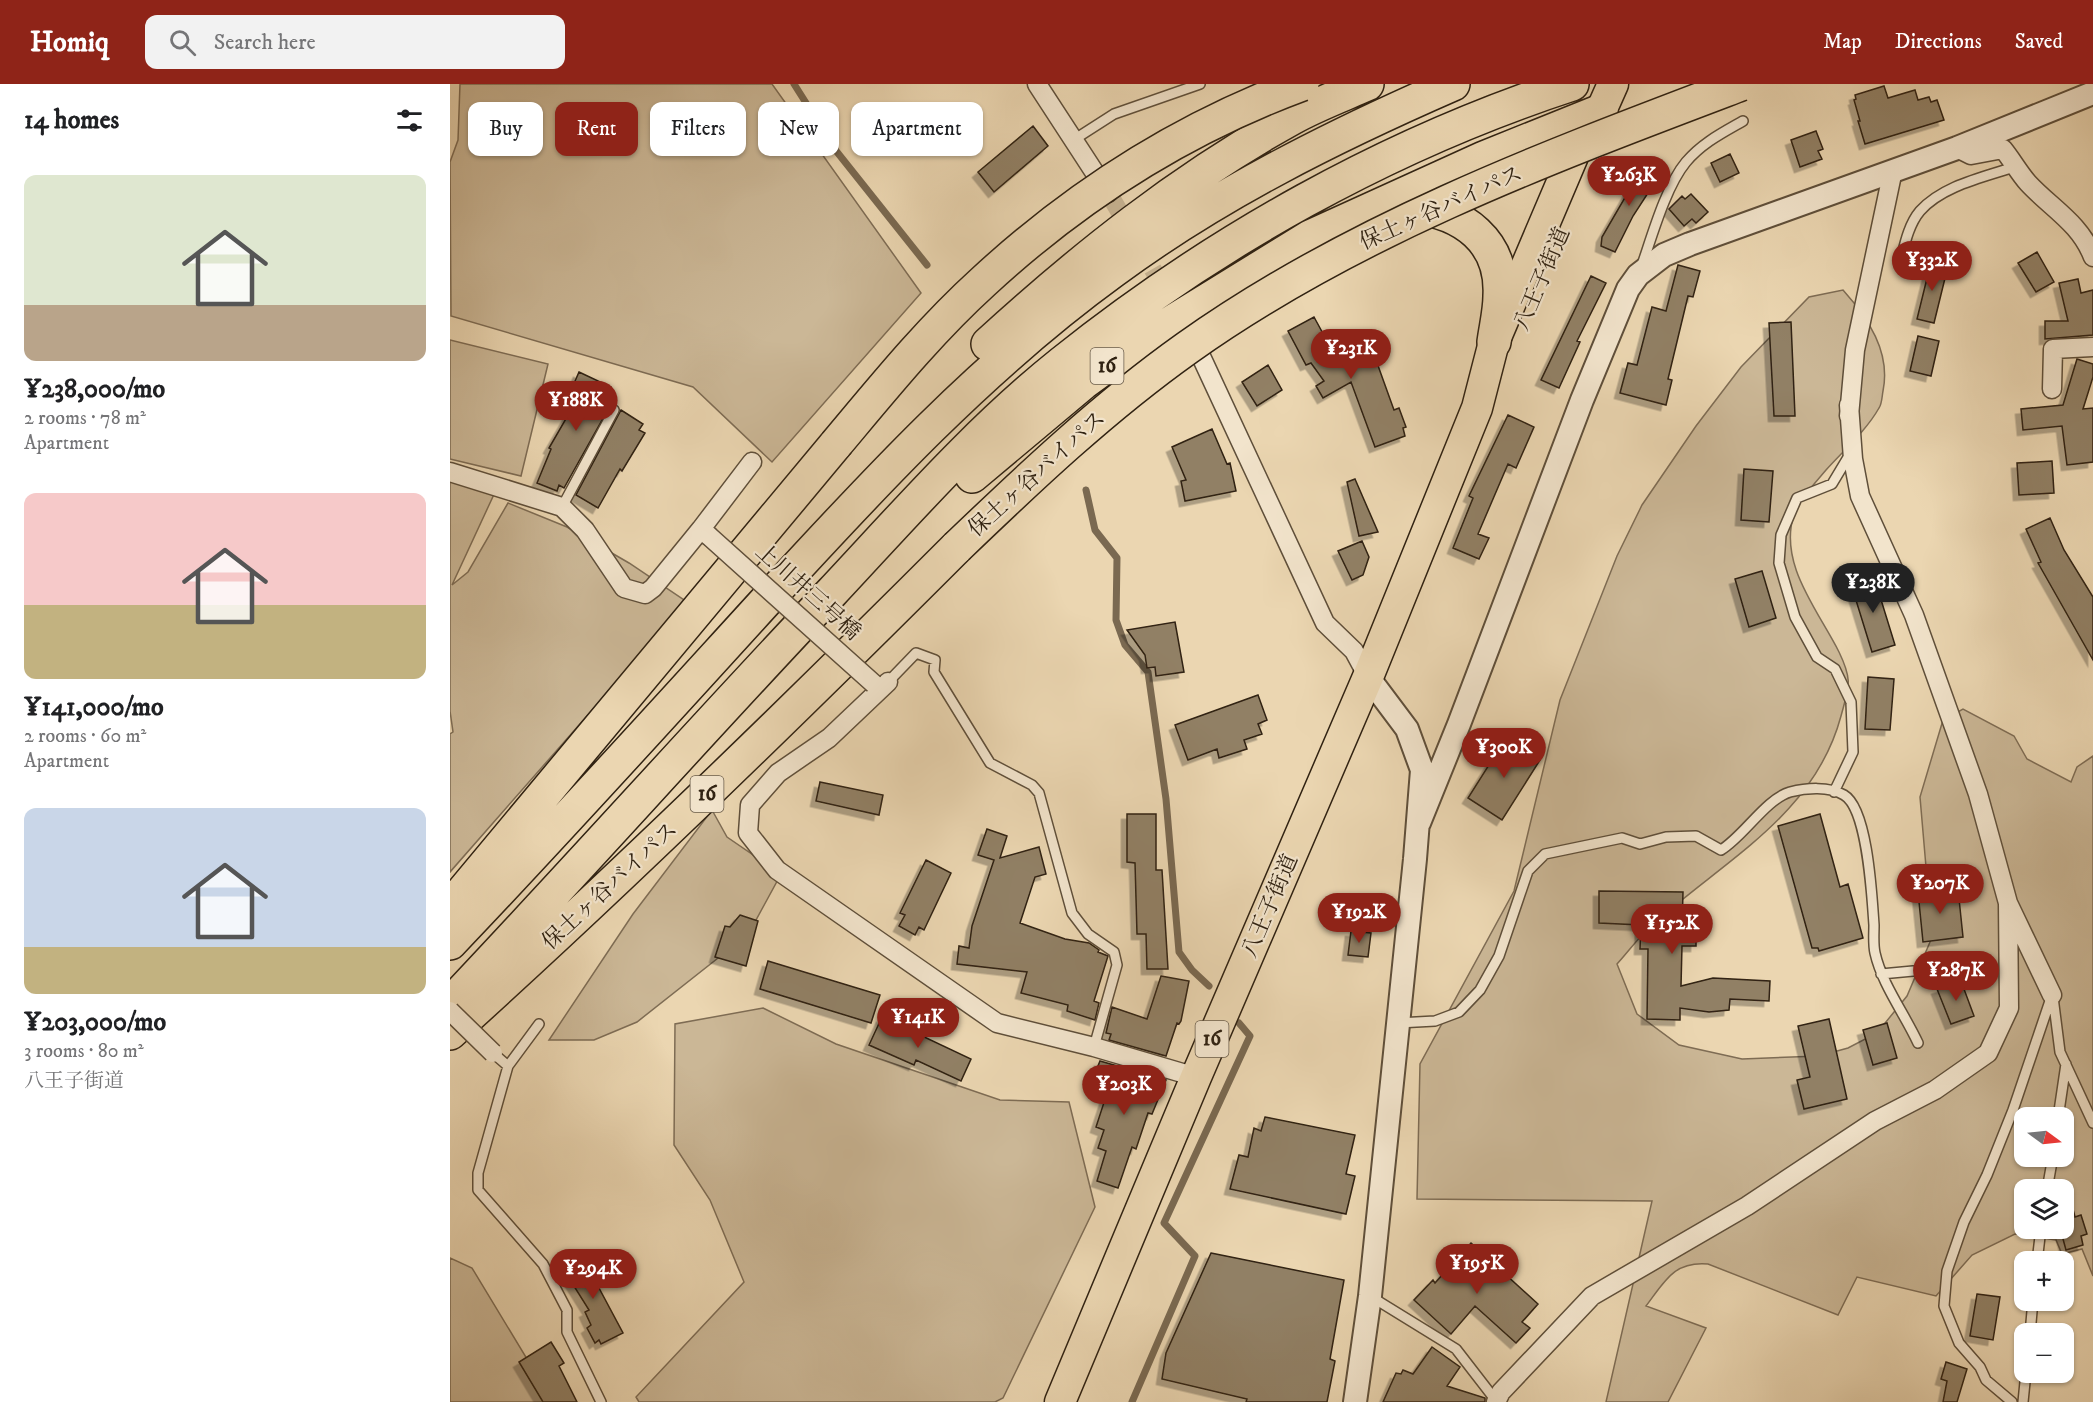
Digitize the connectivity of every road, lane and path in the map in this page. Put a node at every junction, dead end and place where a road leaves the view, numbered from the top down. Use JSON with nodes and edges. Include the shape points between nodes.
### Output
{"nodes":[{"id":1,"x":1037,"y":84,"type":"edge"},
{"id":2,"x":1200,"y":84,"type":"edge"},
{"id":3,"x":1302,"y":84,"type":"edge"},
{"id":4,"x":1367,"y":84,"type":"edge"},
{"id":5,"x":1453,"y":84,"type":"edge"},
{"id":6,"x":1572,"y":84,"type":"edge"},
{"id":7,"x":1741,"y":84,"type":"edge"},
{"id":8,"x":2093,"y":93,"type":"edge"},
{"id":9,"x":1607,"y":98,"type":"edge"},
{"id":10,"x":1743,"y":121,"type":"dead end"},
{"id":11,"x":1075,"y":139,"type":"junction"},
{"id":12,"x":1957,"y":148,"type":"junction"},
{"id":13,"x":2017,"y":166,"type":"junction"},
{"id":14,"x":1893,"y":170,"type":"junction"},
{"id":15,"x":1112,"y":199,"type":"tunnel mouth"},
{"id":16,"x":1376,"y":206,"type":"junction"},
{"id":17,"x":2093,"y":256,"type":"edge"},
{"id":18,"x":1900,"y":259,"type":"dead end"},
{"id":19,"x":1638,"y":275,"type":"junction"},
{"id":20,"x":1192,"y":336,"type":"dead end"},
{"id":21,"x":1494,"y":342,"type":"junction"},
{"id":22,"x":2093,"y":347,"type":"edge"},
{"id":23,"x":2052,"y":389,"type":"dead end"},
{"id":24,"x":1849,"y":405,"type":"junction"},
{"id":25,"x":1477,"y":408,"type":"junction"},
{"id":26,"x":614,"y":410,"type":"dead end"},
{"id":27,"x":1847,"y":459,"type":"joint"},
{"id":28,"x":752,"y":462,"type":"dead end"},
{"id":29,"x":450,"y":472,"type":"edge"},
{"id":30,"x":562,"y":507,"type":"junction"},
{"id":31,"x":705,"y":533,"type":"junction"},
{"id":32,"x":729,"y":641,"type":"junction"},
{"id":33,"x":1368,"y":677,"type":"junction"},
{"id":34,"x":881,"y":685,"type":"junction"},
{"id":35,"x":695,"y":741,"type":"junction"},
{"id":36,"x":1834,"y":792,"type":"junction"},
{"id":37,"x":1419,"y":824,"type":"junction"},
{"id":38,"x":2008,"y":903,"type":"junction"},
{"id":39,"x":450,"y":907,"type":"edge"},
{"id":40,"x":450,"y":943,"type":"edge"},
{"id":41,"x":1913,"y":971,"type":"dead end"},
{"id":42,"x":1881,"y":974,"type":"junction"},
{"id":43,"x":2052,"y":994,"type":"junction"},
{"id":44,"x":450,"y":1004,"type":"edge"},
{"id":45,"x":450,"y":1011,"type":"edge"},
{"id":46,"x":1398,"y":1023,"type":"junction"},
{"id":47,"x":538,"y":1024,"type":"dead end"},
{"id":48,"x":450,"y":1033,"type":"edge"},
{"id":49,"x":1918,"y":1043,"type":"dead end"},
{"id":50,"x":1094,"y":1047,"type":"junction"},
{"id":51,"x":494,"y":1053,"type":"joint"},
{"id":52,"x":2066,"y":1064,"type":"junction"},
{"id":53,"x":508,"y":1066,"type":"junction"},
{"id":54,"x":1196,"y":1077,"type":"junction"},
{"id":55,"x":2060,"y":1107,"type":"edge"},
{"id":56,"x":2093,"y":1123,"type":"edge"},
{"id":57,"x":1370,"y":1296,"type":"junction"},
{"id":58,"x":2025,"y":1383,"type":"edge"},
{"id":59,"x":601,"y":1402,"type":"edge"},
{"id":60,"x":1060,"y":1402,"type":"edge"},
{"id":61,"x":1355,"y":1402,"type":"edge"},
{"id":62,"x":1497,"y":1402,"type":"edge"},
{"id":63,"x":2012,"y":1402,"type":"edge"},
{"id":64,"x":2023,"y":1402,"type":"edge"}],
"edges":[{"from":1,"to":11,"type":"street"},
{"from":2,"to":11,"type":"lane","via":[[1114,114]]},
{"from":3,"to":39,"type":"highway","bridge":true,"via":[[1186,136],[1111,180],[1049,225],[950,313]]},
{"from":4,"to":32,"type":"highway","via":[[1294,117],[1210,166],[1099,247],[1035,301],[956,373],[871,460]]},
{"from":5,"to":32,"type":"highway","via":[[1313,148],[1180,225],[1114,270],[972,388],[876,481]]},
{"from":6,"to":35,"type":"highway","number":"16","via":[[1404,151],[1317,194],[1135,308],[1060,365],[994,424]]},
{"from":7,"to":48,"type":"highway","name":"保土ヶ谷バイパス","number":"16","bridge":true,"via":[[1483,187],[1338,255],[1187,348],[1029,478],[702,799]]},
{"from":8,"to":12,"type":"street"},
{"from":9,"to":16,"type":"highway","number":"16"},
{"from":9,"to":21,"type":"highway","name":"八王子街道","number":"16","via":[[1585,128]]},
{"from":9,"to":25,"type":"highway","name":"八王子街道","number":"16","via":[[1604,131],[1512,349]]},
{"from":10,"to":19,"type":"lane","via":[[1708,140],[1685,163],[1661,210]]},
{"from":11,"to":15,"type":"street"},
{"from":12,"to":13,"type":"street","via":[[1971,155],[2003,149]]},
{"from":12,"to":14,"type":"street"},
{"from":13,"to":17,"type":"street","via":[[2028,182],[2071,221]]},
{"from":13,"to":18,"type":"lane","via":[[1935,198],[1919,213]]},
{"from":14,"to":19,"type":"street","via":[[1690,244],[1664,255]]},
{"from":14,"to":24,"type":"street","via":[[1855,350]]},
{"from":16,"to":21,"type":"highway","via":[[1416,207],[1452,215],[1474,229],[1490,249],[1499,270]]},
{"from":16,"to":35,"type":"highway","number":"16","via":[[1310,237],[1257,269],[1083,383],[1002,449],[918,526]]},
{"from":19,"to":37,"type":"street","via":[[1621,305],[1582,400]]},
{"from":20,"to":33,"type":"street","via":[[1325,623],[1354,651]]},
{"from":21,"to":25,"type":"highway","name":"八王子街道","number":"16"},
{"from":22,"to":23,"type":"street","via":[[2053,349]]},
{"from":24,"to":27,"type":"street"},
{"from":24,"to":38,"type":"street","via":[[1860,496],[1918,626],[1978,794]]},
{"from":25,"to":33,"type":"highway","name":"八王子街道","number":"16"},
{"from":26,"to":30,"type":"lane"},
{"from":27,"to":36,"type":"lane","via":[[1832,483],[1797,498],[1781,535],[1779,563],[1795,616],[1817,657],[1835,669],[1851,702],[1853,752]]},
{"from":28,"to":31,"type":"street"},
{"from":29,"to":30,"type":"street"},
{"from":30,"to":31,"type":"street","via":[[585,530],[617,580],[635,594],[645,594],[653,588]]},
{"from":31,"to":34,"type":"street","name":"上川井三号橋","bridge":true},
{"from":32,"to":40,"type":"highway","via":[[613,771]]},
{"from":33,"to":37,"type":"street","via":[[1407,729],[1415,747],[1422,770]]},
{"from":33,"to":54,"type":"highway","name":"八王子街道","number":"16"},
{"from":34,"to":50,"type":"lane","via":[[916,653],[935,660],[934,672],[990,763],[1032,785],[1039,793],[1072,913],[1088,934],[1114,952],[1117,966]]},
{"from":34,"to":50,"type":"street","via":[[829,738],[778,773],[750,805],[748,833],[777,870],[997,1023]]},
{"from":35,"to":44,"type":"highway","number":"16"},
{"from":36,"to":42,"type":"lane","via":[[1845,795],[1857,810],[1870,874],[1874,950]]},
{"from":36,"to":46,"type":"lane","via":[[1812,789],[1788,793],[1749,824],[1736,841],[1720,850],[1696,836],[1666,837],[1640,844],[1622,838],[1545,854],[1528,871],[1499,956],[1480,990],[1459,1012],[1435,1021]]},
{"from":37,"to":46,"type":"street"},
{"from":38,"to":43,"type":"street"},
{"from":38,"to":62,"type":"street","via":[[2009,1008],[1988,1053],[1935,1090],[1875,1121],[1747,1206],[1592,1296]]},
{"from":41,"to":42,"type":"lane"},
{"from":42,"to":49,"type":"lane"},
{"from":43,"to":52,"type":"lane","via":[[2060,1052]]},
{"from":43,"to":63,"type":"lane","via":[[2013,1110],[1947,1271],[1944,1306],[1959,1343],[1986,1380]]},
{"from":45,"to":51,"type":"street","bridge":true},
{"from":46,"to":57,"type":"street"},
{"from":47,"to":53,"type":"lane"},
{"from":50,"to":54,"type":"street"},
{"from":51,"to":53,"type":"lane"},
{"from":52,"to":55,"type":"lane"},
{"from":52,"to":56,"type":"lane"},
{"from":53,"to":59,"type":"lane","via":[[478,1173],[478,1190],[543,1264],[567,1310],[567,1332]]},
{"from":54,"to":60,"type":"highway","name":"八王子街道","number":"16"},
{"from":57,"to":61,"type":"street"},
{"from":57,"to":62,"type":"lane","via":[[1456,1349]]},
{"from":58,"to":64,"type":"lane"}]}
